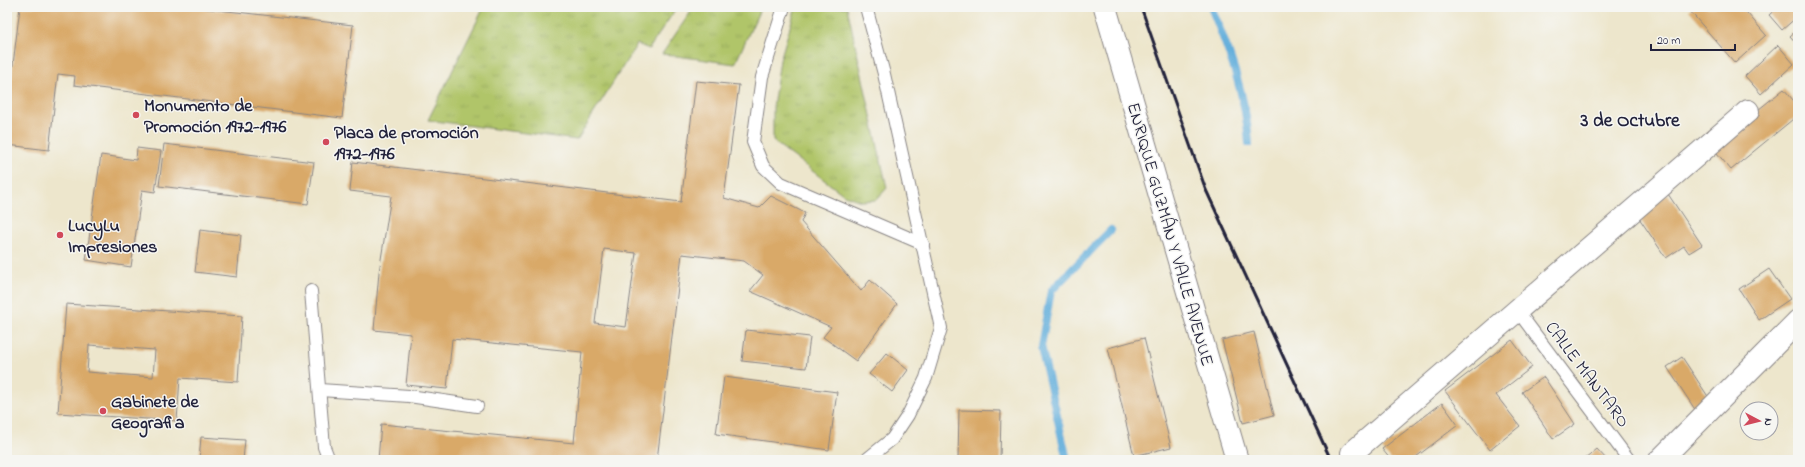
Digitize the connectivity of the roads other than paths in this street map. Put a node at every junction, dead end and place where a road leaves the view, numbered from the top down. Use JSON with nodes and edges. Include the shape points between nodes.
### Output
{"nodes":[{"id":1,"x":784,"y":7,"type":"edge"},
{"id":2,"x":866,"y":7,"type":"edge"},
{"id":3,"x":1105,"y":7,"type":"edge"},
{"id":4,"x":1748,"y":111,"type":"dead end"},
{"id":5,"x":923,"y":244,"type":"junction"},
{"id":6,"x":311,"y":291,"type":"dead end"},
{"id":7,"x":1517,"y":310,"type":"junction"},
{"id":8,"x":1798,"y":321,"type":"edge"},
{"id":9,"x":320,"y":390,"type":"junction"},
{"id":10,"x":478,"y":406,"type":"dead end"},
{"id":11,"x":1354,"y":457,"type":"edge"},
{"id":12,"x":329,"y":460,"type":"edge"},
{"id":13,"x":866,"y":460,"type":"edge"},
{"id":14,"x":1237,"y":460,"type":"edge"},
{"id":15,"x":1629,"y":460,"type":"edge"},
{"id":16,"x":1660,"y":460,"type":"edge"}],
"edges":[{"from":1,"to":5,"type":"lane","via":[[762,77],[753,142],[763,166],[781,183]]},
{"from":2,"to":5,"type":"lane"},
{"from":3,"to":14,"type":"street","name":"ENRIQUE GUZMÁN Y VALLE AVENUE"},
{"from":4,"to":7,"type":"street"},
{"from":5,"to":13,"type":"lane","via":[[941,328],[926,378],[908,415],[892,439]]},
{"from":6,"to":9,"type":"lane"},
{"from":7,"to":11,"type":"street"},
{"from":7,"to":15,"type":"lane","name":"CALLE MANTARO"},
{"from":8,"to":16,"type":"street"},
{"from":9,"to":10,"type":"lane","via":[[409,396]]},
{"from":9,"to":12,"type":"lane","via":[[324,447]]}]}
